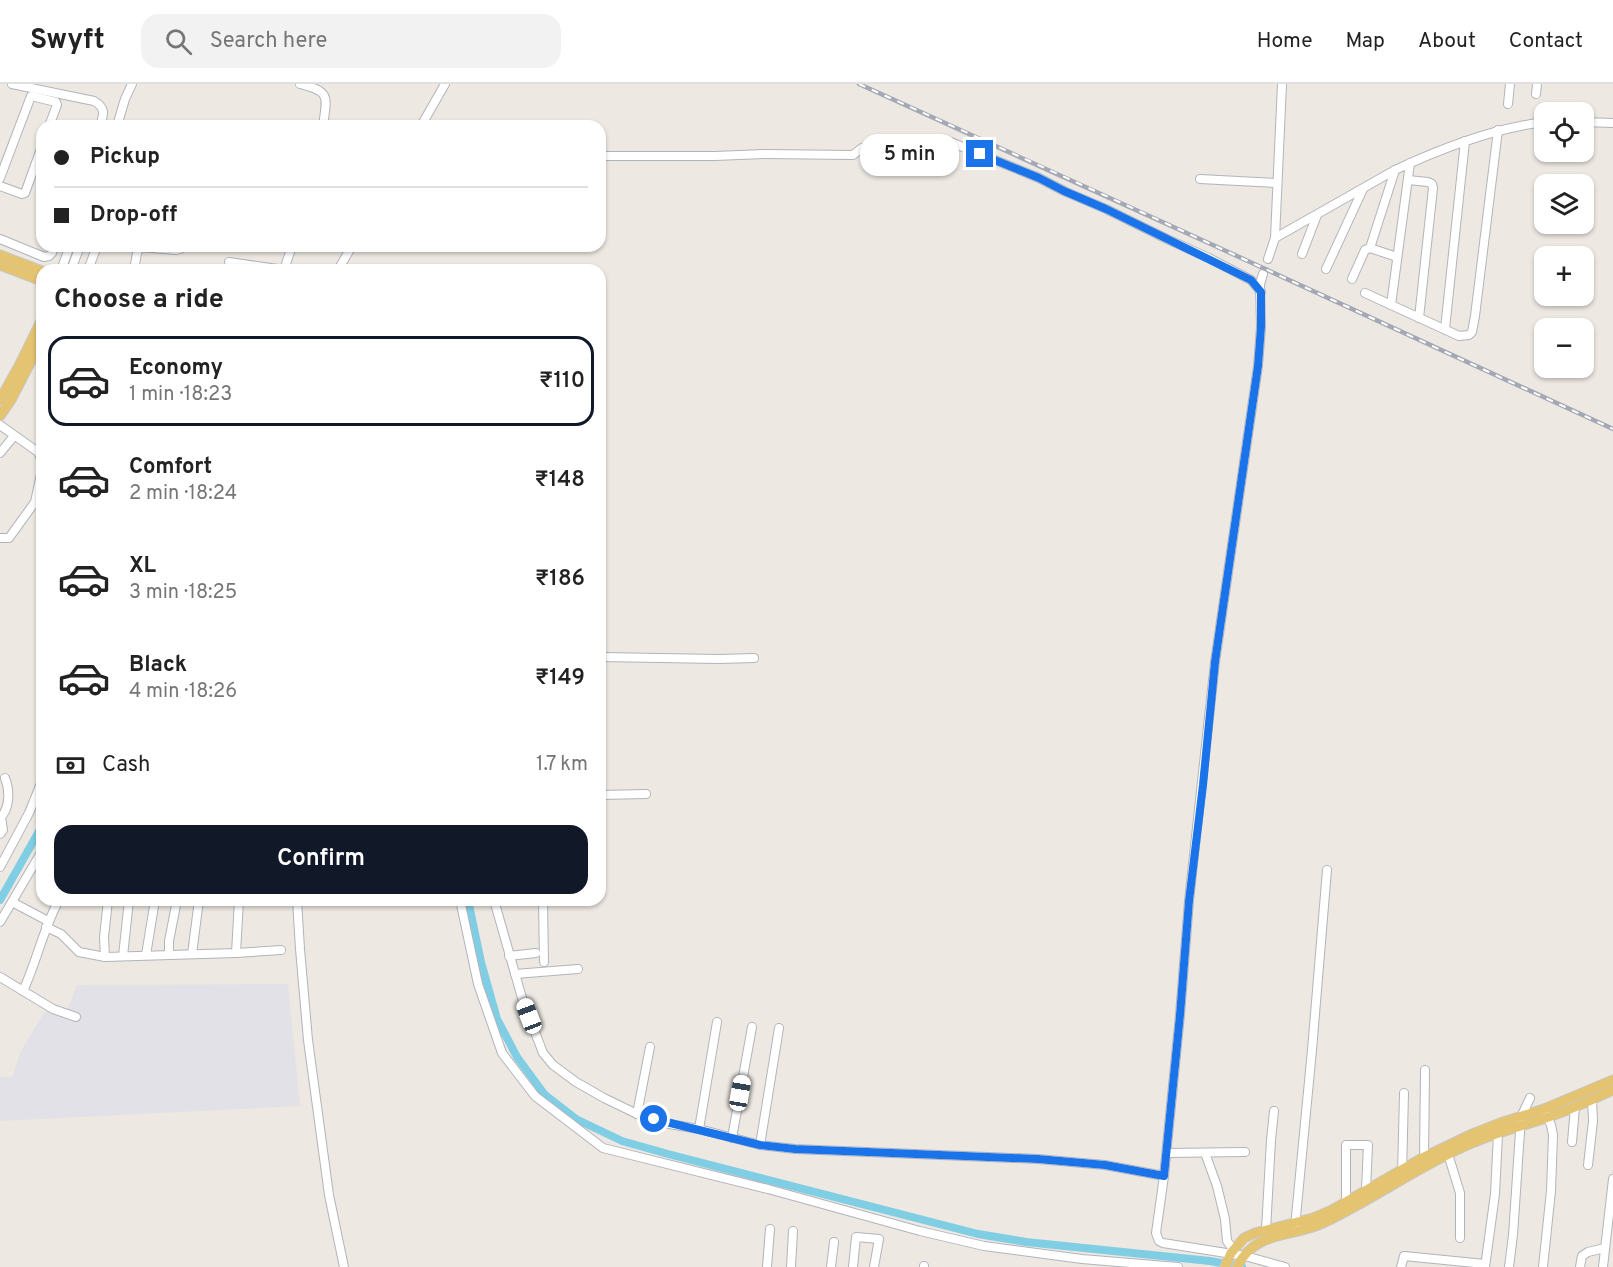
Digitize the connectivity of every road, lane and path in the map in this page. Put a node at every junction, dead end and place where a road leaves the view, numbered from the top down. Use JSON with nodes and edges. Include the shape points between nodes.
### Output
{"nodes":[{"id":1,"x":12,"y":84,"type":"edge"},
{"id":2,"x":132,"y":84,"type":"edge"},
{"id":3,"x":300,"y":84,"type":"edge"},
{"id":4,"x":445,"y":84,"type":"edge"},
{"id":5,"x":1282,"y":84,"type":"edge"},
{"id":6,"x":1510,"y":84,"type":"edge"},
{"id":7,"x":1537,"y":84,"type":"edge"},
{"id":8,"x":1536,"y":94,"type":"dead end"},
{"id":9,"x":1508,"y":104,"type":"dead end"},
{"id":10,"x":51,"y":120,"type":"edge"},
{"id":11,"x":101,"y":120,"type":"edge"},
{"id":12,"x":119,"y":120,"type":"edge"},
{"id":13,"x":324,"y":120,"type":"edge"},
{"id":14,"x":424,"y":120,"type":"edge"},
{"id":15,"x":1594,"y":122,"type":"edge"},
{"id":16,"x":1534,"y":123,"type":"edge"},
{"id":17,"x":1613,"y":123,"type":"edge"},
{"id":18,"x":1498,"y":130,"type":"junction"},
{"id":19,"x":1466,"y":141,"type":"junction"},
{"id":20,"x":606,"y":156,"type":"edge"},
{"id":21,"x":36,"y":163,"type":"edge"},
{"id":22,"x":1410,"y":163,"type":"junction"},
{"id":23,"x":1395,"y":170,"type":"junction"},
{"id":24,"x":0,"y":178,"type":"edge"},
{"id":25,"x":1200,"y":179,"type":"dead end"},
{"id":26,"x":1408,"y":180,"type":"junction"},
{"id":27,"x":1277,"y":183,"type":"junction"},
{"id":28,"x":0,"y":186,"type":"edge"},
{"id":29,"x":1363,"y":189,"type":"junction"},
{"id":30,"x":1317,"y":215,"type":"junction"},
{"id":31,"x":1275,"y":238,"type":"junction"},
{"id":32,"x":0,"y":239,"type":"edge"},
{"id":33,"x":1370,"y":248,"type":"junction"},
{"id":34,"x":52,"y":252,"type":"edge"},
{"id":35,"x":1302,"y":254,"type":"dead end"},
{"id":36,"x":0,"y":255,"type":"edge"},
{"id":37,"x":1397,"y":257,"type":"junction"},
{"id":38,"x":1268,"y":259,"type":"tunnel mouth"},
{"id":39,"x":229,"y":262,"type":"dead end"},
{"id":40,"x":243,"y":264,"type":"edge"},
{"id":41,"x":0,"y":265,"type":"edge"},
{"id":42,"x":36,"y":269,"type":"edge"},
{"id":43,"x":1326,"y":269,"type":"dead end"},
{"id":44,"x":1263,"y":274,"type":"tunnel mouth"},
{"id":45,"x":36,"y":279,"type":"edge"},
{"id":46,"x":1352,"y":279,"type":"dead end"},
{"id":47,"x":1261,"y":292,"type":"junction"},
{"id":48,"x":1365,"y":293,"type":"dead end"},
{"id":49,"x":1391,"y":305,"type":"junction"},
{"id":50,"x":1419,"y":318,"type":"junction"},
{"id":51,"x":1445,"y":329,"type":"junction"},
{"id":52,"x":36,"y":331,"type":"edge"},
{"id":53,"x":36,"y":352,"type":"edge"},
{"id":54,"x":0,"y":400,"type":"edge"},
{"id":55,"x":0,"y":416,"type":"edge"},
{"id":56,"x":0,"y":425,"type":"edge"},
{"id":57,"x":14,"y":436,"type":"junction"},
{"id":58,"x":36,"y":449,"type":"edge"},
{"id":59,"x":0,"y":453,"type":"edge"},
{"id":60,"x":36,"y":497,"type":"edge"},
{"id":61,"x":0,"y":538,"type":"edge"},
{"id":62,"x":606,"y":657,"type":"edge"},
{"id":63,"x":754,"y":658,"type":"dead end"},
{"id":64,"x":5,"y":778,"type":"dead end"},
{"id":65,"x":606,"y":795,"type":"edge"},
{"id":66,"x":646,"y":795,"type":"dead end"},
{"id":67,"x":36,"y":796,"type":"edge"},
{"id":68,"x":0,"y":817,"type":"edge"},
{"id":69,"x":0,"y":834,"type":"edge"},
{"id":70,"x":36,"y":861,"type":"edge"},
{"id":71,"x":0,"y":867,"type":"edge"},
{"id":72,"x":1327,"y":870,"type":"dead end"},
{"id":73,"x":12,"y":902,"type":"junction"},
{"id":74,"x":56,"y":906,"type":"edge"},
{"id":75,"x":107,"y":906,"type":"edge"},
{"id":76,"x":128,"y":906,"type":"edge"},
{"id":77,"x":155,"y":906,"type":"edge"},
{"id":78,"x":176,"y":906,"type":"edge"},
{"id":79,"x":198,"y":906,"type":"edge"},
{"id":80,"x":239,"y":906,"type":"edge"},
{"id":81,"x":298,"y":906,"type":"edge"},
{"id":82,"x":461,"y":906,"type":"edge"},
{"id":83,"x":496,"y":906,"type":"edge"},
{"id":84,"x":543,"y":906,"type":"edge"},
{"id":85,"x":0,"y":922,"type":"edge"},
{"id":86,"x":47,"y":924,"type":"junction"},
{"id":87,"x":281,"y":950,"type":"dead end"},
{"id":88,"x":536,"y":952,"type":"dead end"},
{"id":89,"x":236,"y":953,"type":"junction"},
{"id":90,"x":192,"y":954,"type":"junction"},
{"id":91,"x":146,"y":955,"type":"junction"},
{"id":92,"x":169,"y":955,"type":"junction"},
{"id":93,"x":123,"y":956,"type":"junction"},
{"id":94,"x":509,"y":956,"type":"junction"},
{"id":95,"x":105,"y":957,"type":"junction"},
{"id":96,"x":544,"y":962,"type":"dead end"},
{"id":97,"x":578,"y":969,"type":"dead end"},
{"id":98,"x":514,"y":974,"type":"junction"},
{"id":99,"x":0,"y":977,"type":"edge"},
{"id":100,"x":23,"y":991,"type":"junction"},
{"id":101,"x":76,"y":1017,"type":"dead end"},
{"id":102,"x":717,"y":1022,"type":"dead end"},
{"id":103,"x":752,"y":1027,"type":"dead end"},
{"id":104,"x":779,"y":1028,"type":"dead end"},
{"id":105,"x":650,"y":1047,"type":"dead end"},
{"id":106,"x":1425,"y":1070,"type":"dead end"},
{"id":107,"x":1613,"y":1080,"type":"edge"},
{"id":108,"x":1613,"y":1090,"type":"edge"},
{"id":109,"x":1404,"y":1093,"type":"dead end"},
{"id":110,"x":1530,"y":1098,"type":"dead end"},
{"id":111,"x":1592,"y":1100,"type":"junction"},
{"id":112,"x":1575,"y":1107,"type":"junction"},
{"id":113,"x":1274,"y":1111,"type":"dead end"},
{"id":114,"x":1546,"y":1113,"type":"junction"},
{"id":115,"x":637,"y":1114,"type":"junction"},
{"id":116,"x":1520,"y":1121,"type":"junction"},
{"id":117,"x":699,"y":1129,"type":"junction"},
{"id":118,"x":1498,"y":1134,"type":"junction"},
{"id":119,"x":732,"y":1138,"type":"junction"},
{"id":120,"x":1572,"y":1142,"type":"dead end"},
{"id":121,"x":760,"y":1145,"type":"junction"},
{"id":122,"x":1245,"y":1152,"type":"dead end"},
{"id":123,"x":1205,"y":1153,"type":"junction"},
{"id":124,"x":1167,"y":1154,"type":"junction"},
{"id":125,"x":1448,"y":1154,"type":"junction"},
{"id":126,"x":1426,"y":1162,"type":"junction"},
{"id":127,"x":1588,"y":1165,"type":"dead end"},
{"id":128,"x":1401,"y":1170,"type":"junction"},
{"id":129,"x":1164,"y":1176,"type":"junction"},
{"id":130,"x":1613,"y":1179,"type":"edge"},
{"id":131,"x":1402,"y":1180,"type":"junction"},
{"id":132,"x":1366,"y":1190,"type":"junction"},
{"id":133,"x":1346,"y":1202,"type":"junction"},
{"id":134,"x":1295,"y":1227,"type":"junction"},
{"id":135,"x":770,"y":1229,"type":"dead end"},
{"id":136,"x":1266,"y":1230,"type":"junction"},
{"id":137,"x":793,"y":1231,"type":"dead end"},
{"id":138,"x":1460,"y":1238,"type":"dead end"},
{"id":139,"x":834,"y":1242,"type":"dead end"},
{"id":140,"x":1605,"y":1248,"type":"junction"},
{"id":141,"x":1229,"y":1257,"type":"edge"},
{"id":142,"x":1241,"y":1261,"type":"edge"},
{"id":143,"x":1461,"y":1264,"type":"edge"},
{"id":144,"x":1485,"y":1266,"type":"edge"},
{"id":145,"x":344,"y":1267,"type":"edge"},
{"id":146,"x":768,"y":1267,"type":"edge"},
{"id":147,"x":790,"y":1267,"type":"edge"},
{"id":148,"x":831,"y":1267,"type":"edge"},
{"id":149,"x":853,"y":1267,"type":"edge"},
{"id":150,"x":874,"y":1267,"type":"edge"},
{"id":151,"x":1178,"y":1267,"type":"edge"},
{"id":152,"x":1285,"y":1267,"type":"edge"},
{"id":153,"x":1401,"y":1267,"type":"edge"},
{"id":154,"x":1509,"y":1267,"type":"edge"},
{"id":155,"x":1543,"y":1267,"type":"edge"},
{"id":156,"x":1580,"y":1267,"type":"edge"},
{"id":157,"x":1603,"y":1267,"type":"edge"}],
"edges":[{"from":1,"to":11,"type":"street","via":[[94,101],[102,107]]},
{"from":2,"to":12,"type":"street"},
{"from":3,"to":13,"type":"street","via":[[322,91]]},
{"from":4,"to":14,"type":"street"},
{"from":5,"to":27,"type":"street"},
{"from":6,"to":9,"type":"street"},
{"from":7,"to":8,"type":"street"},
{"from":10,"to":24,"type":"street","via":[[56,102],[31,96]]},
{"from":15,"to":17,"type":"street"},
{"from":16,"to":18,"type":"street"},
{"from":18,"to":19,"type":"street"},
{"from":18,"to":51,"type":"street","via":[[1472,332],[1459,336]]},
{"from":19,"to":22,"type":"street"},
{"from":19,"to":51,"type":"street"},
{"from":20,"to":47,"type":"street","via":[[855,154],[875,145],[908,148],[943,139],[1039,178],[1209,258],[1251,280]]},
{"from":21,"to":28,"type":"street","via":[[25,193]]},
{"from":22,"to":23,"type":"street"},
{"from":22,"to":26,"type":"street"},
{"from":23,"to":29,"type":"street"},
{"from":23,"to":33,"type":"street"},
{"from":25,"to":27,"type":"street"},
{"from":26,"to":37,"type":"street"},
{"from":26,"to":50,"type":"street","via":[[1428,182],[1433,188]]},
{"from":27,"to":31,"type":"street"},
{"from":29,"to":30,"type":"street"},
{"from":29,"to":43,"type":"street"},
{"from":30,"to":31,"type":"street"},
{"from":30,"to":35,"type":"street"},
{"from":31,"to":38,"type":"street"},
{"from":32,"to":34,"type":"street","via":[[44,257]]},
{"from":33,"to":37,"type":"street"},
{"from":33,"to":46,"type":"street","via":[[1365,249]]},
{"from":36,"to":42,"type":"main road"},
{"from":37,"to":49,"type":"street"},
{"from":39,"to":40,"type":"street"},
{"from":41,"to":45,"type":"main road"},
{"from":44,"to":47,"type":"street"},
{"from":47,"to":124,"type":"street","via":[[1258,366],[1215,662]]},
{"from":48,"to":49,"type":"street"},
{"from":49,"to":50,"type":"street"},
{"from":50,"to":51,"type":"street"},
{"from":52,"to":54,"type":"main road"},
{"from":53,"to":55,"type":"main road"},
{"from":56,"to":57,"type":"street"},
{"from":57,"to":58,"type":"street"},
{"from":57,"to":59,"type":"street"},
{"from":60,"to":61,"type":"street","via":[[9,538]]},
{"from":62,"to":63,"type":"street"},
{"from":64,"to":68,"type":"street","via":[[8,795]]},
{"from":65,"to":66,"type":"street"},
{"from":67,"to":71,"type":"street"},
{"from":68,"to":69,"type":"street"},
{"from":70,"to":73,"type":"street"},
{"from":72,"to":134,"type":"street"},
{"from":73,"to":85,"type":"street"},
{"from":73,"to":86,"type":"street"},
{"from":74,"to":86,"type":"street"},
{"from":75,"to":95,"type":"street"},
{"from":76,"to":93,"type":"street"},
{"from":77,"to":91,"type":"street"},
{"from":78,"to":92,"type":"street"},
{"from":79,"to":90,"type":"street"},
{"from":80,"to":89,"type":"street"},
{"from":81,"to":145,"type":"street","via":[[309,1040],[329,1195]]},
{"from":82,"to":151,"type":"street","via":[[478,984],[502,1053],[535,1096],[603,1148],[984,1246]]},
{"from":83,"to":94,"type":"street"},
{"from":84,"to":96,"type":"street"},
{"from":86,"to":95,"type":"street","via":[[79,952]]},
{"from":86,"to":100,"type":"street"},
{"from":87,"to":89,"type":"street"},
{"from":88,"to":94,"type":"street"},
{"from":89,"to":90,"type":"street"},
{"from":90,"to":92,"type":"street"},
{"from":91,"to":92,"type":"street"},
{"from":91,"to":93,"type":"street"},
{"from":93,"to":95,"type":"street"},
{"from":94,"to":98,"type":"street"},
{"from":97,"to":98,"type":"street"},
{"from":98,"to":115,"type":"street","via":[[543,1053],[553,1065],[576,1082]]},
{"from":99,"to":100,"type":"street"},
{"from":100,"to":101,"type":"street"},
{"from":102,"to":117,"type":"street"},
{"from":103,"to":119,"type":"street"},
{"from":104,"to":121,"type":"street"},
{"from":105,"to":115,"type":"street"},
{"from":106,"to":126,"type":"street"},
{"from":107,"to":114,"type":"main road"},
{"from":108,"to":111,"type":"main road"},
{"from":109,"to":128,"type":"street"},
{"from":110,"to":116,"type":"street"},
{"from":111,"to":112,"type":"main road"},
{"from":111,"to":127,"type":"street"},
{"from":112,"to":114,"type":"main road"},
{"from":112,"to":120,"type":"street"},
{"from":113,"to":136,"type":"street"},
{"from":114,"to":116,"type":"main road"},
{"from":114,"to":155,"type":"street","via":[[1552,1135],[1551,1191]]},
{"from":115,"to":117,"type":"street"},
{"from":116,"to":118,"type":"main road"},
{"from":116,"to":126,"type":"main road","via":[[1472,1134]]},
{"from":116,"to":154,"type":"street"},
{"from":117,"to":119,"type":"street"},
{"from":118,"to":125,"type":"main road"},
{"from":118,"to":144,"type":"street"},
{"from":119,"to":121,"type":"street"},
{"from":121,"to":129,"type":"street","via":[[1038,1159],[1105,1165]]},
{"from":122,"to":123,"type":"street"},
{"from":123,"to":124,"type":"street"},
{"from":123,"to":141,"type":"street","via":[[1218,1186]]},
{"from":124,"to":129,"type":"street"},
{"from":125,"to":126,"type":"main road"},
{"from":125,"to":138,"type":"street","via":[[1460,1193]]},
{"from":126,"to":128,"type":"main road"},
{"from":126,"to":131,"type":"main road"},
{"from":128,"to":131,"type":"street"},
{"from":128,"to":132,"type":"main road"},
{"from":129,"to":141,"type":"street","via":[[1156,1233],[1159,1241]]},
{"from":130,"to":140,"type":"street"},
{"from":131,"to":134,"type":"main road","via":[[1318,1225]]},
{"from":132,"to":133,"type":"main road"},
{"from":132,"to":133,"type":"street","via":[[1368,1145],[1346,1145]]},
{"from":133,"to":134,"type":"main road"},
{"from":134,"to":136,"type":"main road"},
{"from":134,"to":142,"type":"main road","via":[[1262,1240]]},
{"from":135,"to":146,"type":"street"},
{"from":136,"to":141,"type":"main road","via":[[1244,1238]]},
{"from":137,"to":147,"type":"street"},
{"from":139,"to":148,"type":"street"},
{"from":140,"to":156,"type":"street","via":[[1582,1256]]},
{"from":140,"to":157,"type":"street"},
{"from":141,"to":142,"type":"street"},
{"from":142,"to":152,"type":"street"},
{"from":143,"to":144,"type":"street"},
{"from":143,"to":153,"type":"street","via":[[1404,1256]]},
{"from":149,"to":150,"type":"street","via":[[856,1237],[879,1239]]}]}
